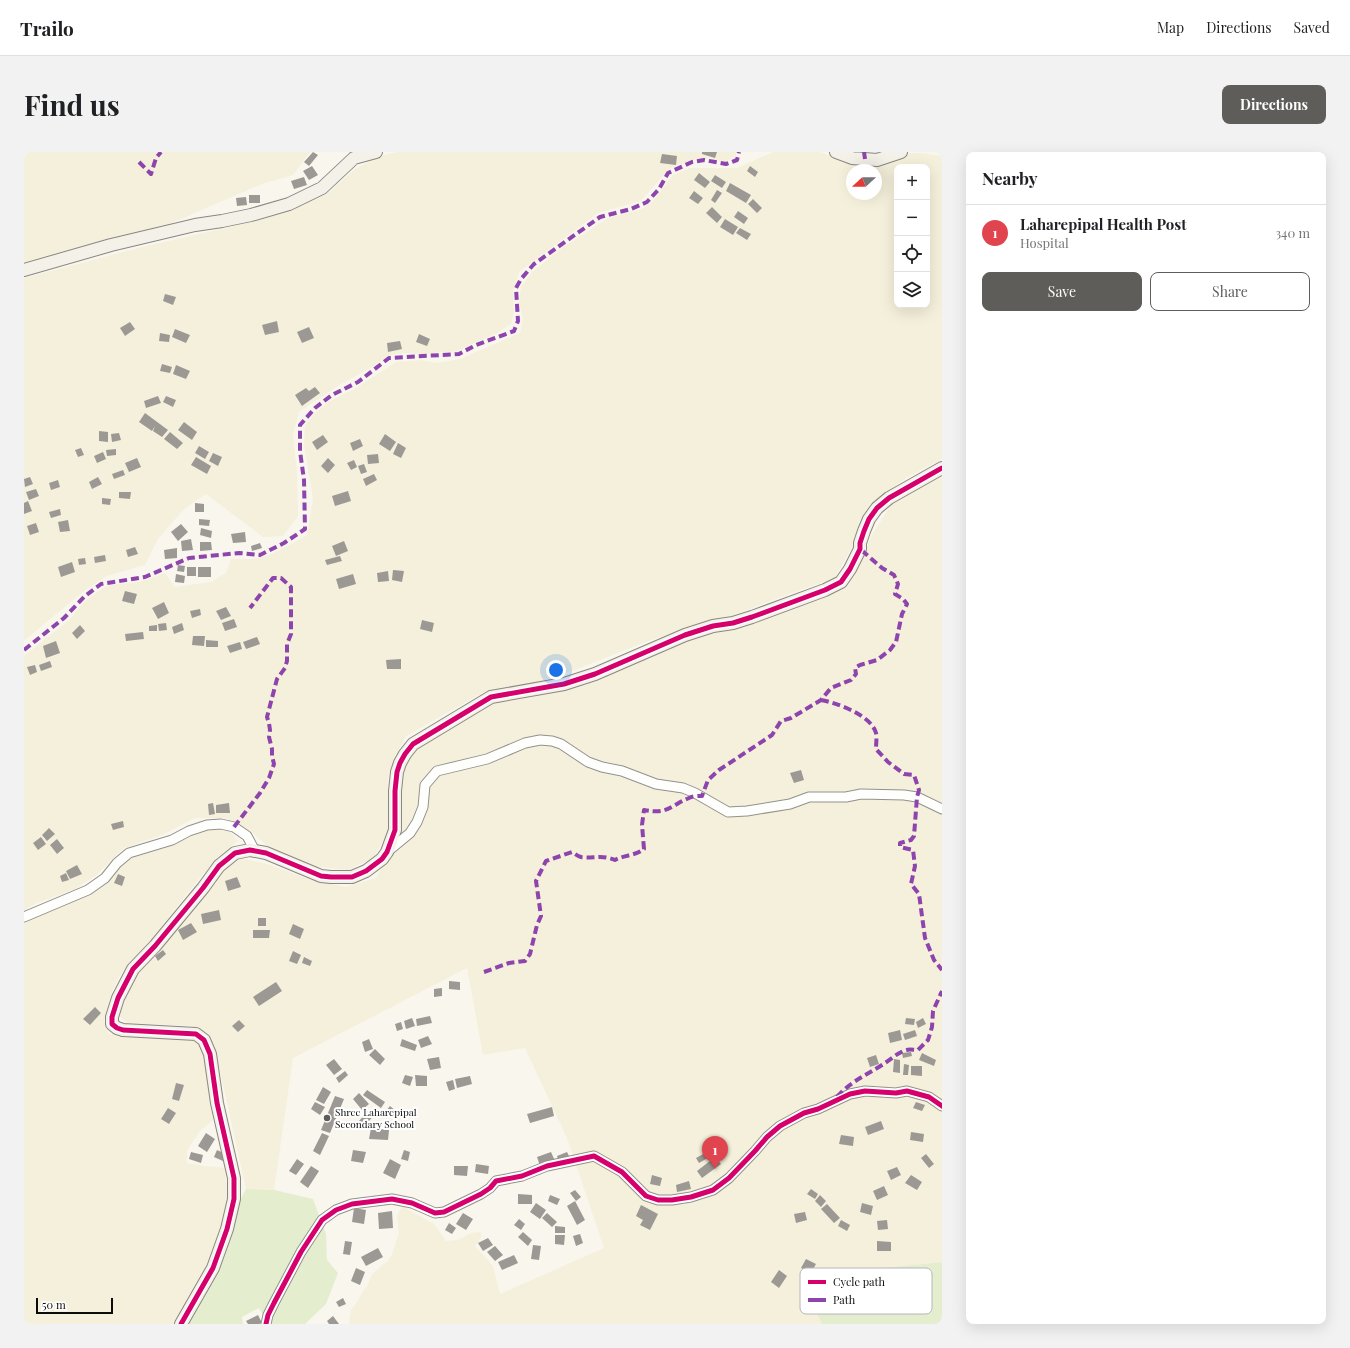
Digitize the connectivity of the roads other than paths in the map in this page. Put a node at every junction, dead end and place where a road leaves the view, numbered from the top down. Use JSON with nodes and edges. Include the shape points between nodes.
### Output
{"nodes":[{"id":1,"x":376,"y":152,"type":"edge"},
{"id":2,"x":836,"y":152,"type":"edge"},
{"id":3,"x":901,"y":152,"type":"edge"},
{"id":4,"x":24,"y":270,"type":"edge"},
{"id":5,"x":942,"y":468,"type":"edge"},
{"id":6,"x":942,"y":809,"type":"edge"},
{"id":7,"x":255,"y":851,"type":"junction"},
{"id":8,"x":387,"y":852,"type":"junction"},
{"id":9,"x":24,"y":917,"type":"edge"},
{"id":10,"x":942,"y":1106,"type":"edge"},
{"id":11,"x":181,"y":1324,"type":"edge"},
{"id":12,"x":266,"y":1324,"type":"edge"}],
"edges":[{"from":1,"to":4,"type":"street","via":[[354,158],[322,188],[289,204],[112,245]]},
{"from":2,"to":3,"type":"street","via":[[852,158],[878,160]]},
{"from":5,"to":8,"type":"street","via":[[888,498],[877,508],[869,519],[860,549],[841,582],[752,617],[685,635],[595,674],[564,684],[491,697],[412,744],[397,772],[395,830]]},
{"from":6,"to":8,"type":"street","via":[[917,797],[861,794],[846,797],[809,797],[790,804],[747,812],[728,812],[695,792],[656,784],[622,771],[602,767],[561,744],[540,740],[525,742],[487,759],[437,771],[425,785],[423,807],[417,822],[410,833]]},
{"from":7,"to":8,"type":"street","via":[[266,853],[321,876],[331,877],[352,877],[366,871]]},
{"from":7,"to":9,"type":"street","via":[[247,836],[234,827],[221,824],[189,830],[172,840],[129,854],[88,890]]},
{"from":7,"to":11,"type":"street","via":[[235,853],[219,866],[159,942],[133,969],[118,998],[112,1018],[112,1024],[123,1030],[196,1034],[204,1040],[210,1054],[218,1110],[234,1178],[234,1199],[228,1229],[213,1268]]},
{"from":10,"to":12,"type":"street","via":[[930,1097],[907,1091],[865,1091],[850,1094],[780,1126],[729,1178],[713,1190],[691,1197],[658,1200],[646,1196],[622,1172],[594,1156],[496,1181],[481,1194],[444,1212],[435,1213],[412,1203],[392,1199],[352,1204],[336,1210],[322,1220],[284,1281]]}]}
